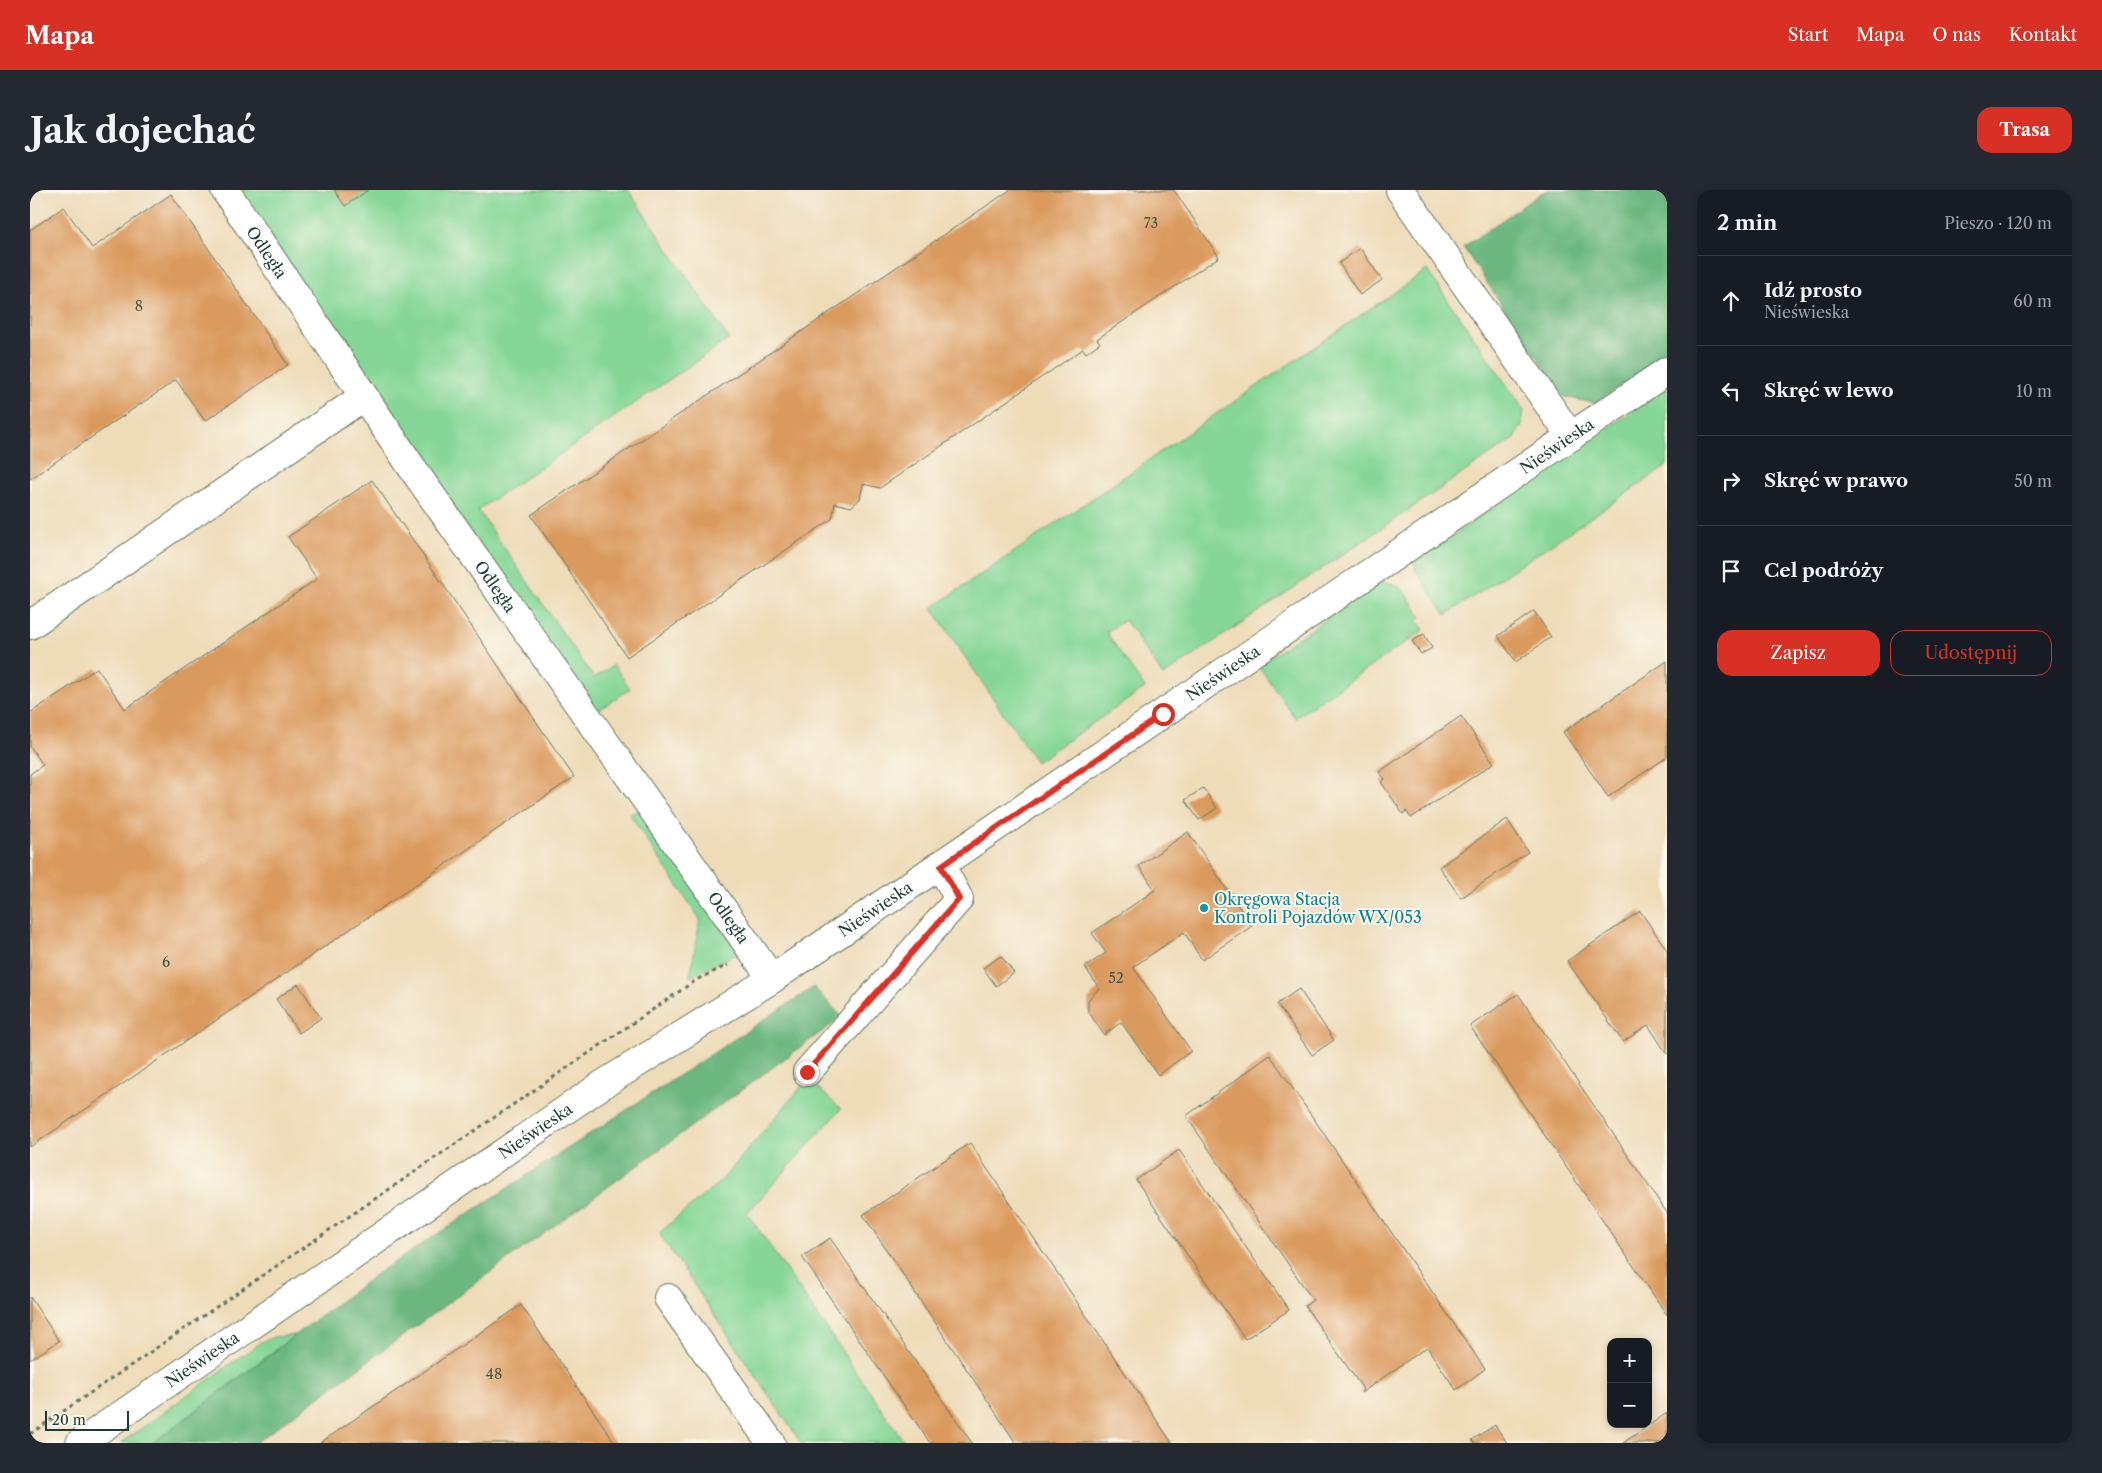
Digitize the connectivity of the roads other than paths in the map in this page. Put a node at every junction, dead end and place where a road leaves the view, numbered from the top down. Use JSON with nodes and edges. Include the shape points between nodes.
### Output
{"nodes":[{"id":1,"x":225,"y":190,"type":"edge"},
{"id":2,"x":1400,"y":190,"type":"edge"},
{"id":3,"x":1667,"y":371,"type":"edge"},
{"id":4,"x":364,"y":397,"type":"junction"},
{"id":5,"x":1571,"y":437,"type":"junction"},
{"id":6,"x":30,"y":625,"type":"edge"},
{"id":7,"x":941,"y":866,"type":"junction"},
{"id":8,"x":772,"y":979,"type":"junction"},
{"id":9,"x":807,"y":1072,"type":"dead end"},
{"id":10,"x":668,"y":1298,"type":"dead end"},
{"id":11,"x":80,"y":1443,"type":"edge"},
{"id":12,"x":771,"y":1443,"type":"edge"}],
"edges":[{"from":1,"to":4,"type":"street","name":"Odległa"},
{"from":2,"to":5,"type":"street"},
{"from":3,"to":5,"type":"street","name":"Nieświeska"},
{"from":4,"to":6,"type":"street"},
{"from":4,"to":8,"type":"street","name":"Odległa"},
{"from":5,"to":7,"type":"street","name":"Nieświeska"},
{"from":7,"to":8,"type":"street","name":"Nieświeska"},
{"from":7,"to":9,"type":"street","via":[[959,899]]},
{"from":8,"to":11,"type":"street","name":"Nieświeska","via":[[602,1085]]},
{"from":10,"to":12,"type":"street"}]}
